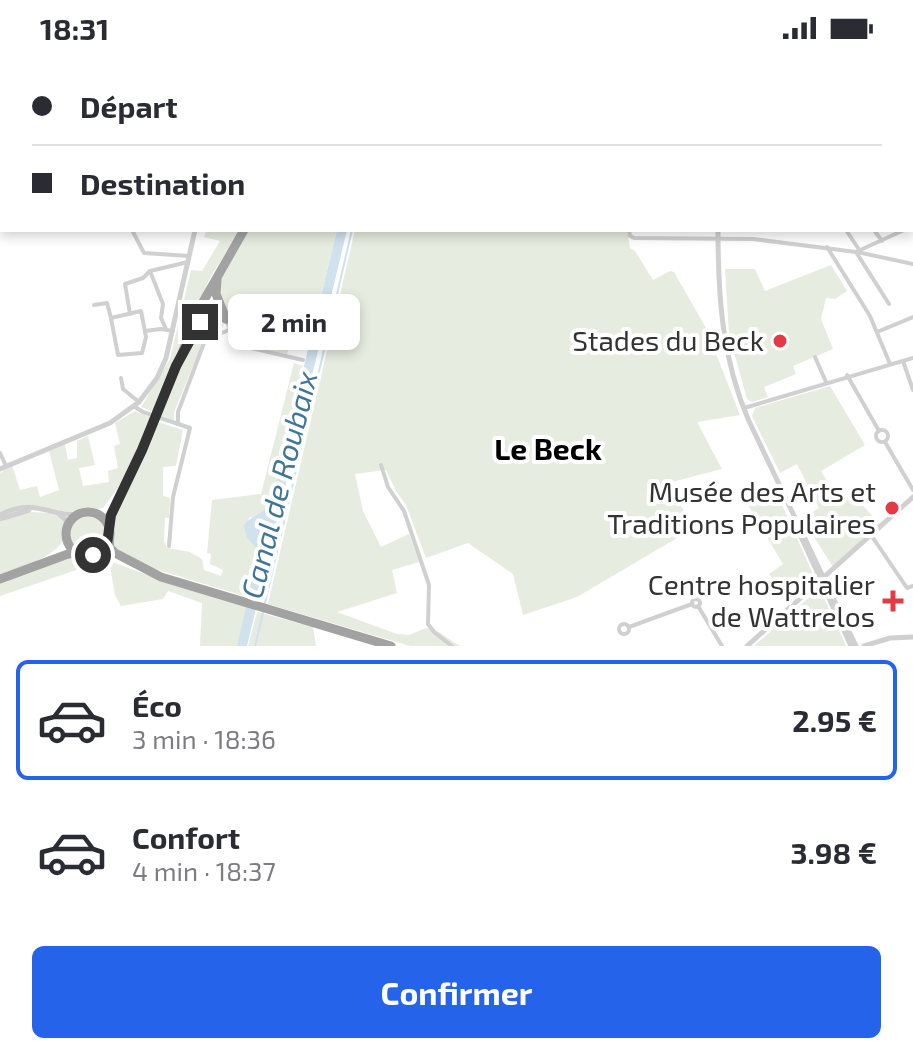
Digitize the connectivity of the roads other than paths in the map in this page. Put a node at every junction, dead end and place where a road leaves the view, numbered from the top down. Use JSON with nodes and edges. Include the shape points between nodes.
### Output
{"nodes":[{"id":1,"x":133,"y":232,"type":"edge"},
{"id":2,"x":195,"y":232,"type":"edge"},
{"id":3,"x":243,"y":232,"type":"edge"},
{"id":4,"x":630,"y":232,"type":"edge"},
{"id":5,"x":718,"y":232,"type":"edge"},
{"id":6,"x":847,"y":232,"type":"edge"},
{"id":7,"x":875,"y":232,"type":"edge"},
{"id":8,"x":900,"y":232,"type":"edge"},
{"id":9,"x":718,"y":238,"type":"junction"},
{"id":10,"x":882,"y":241,"type":"junction"},
{"id":11,"x":827,"y":247,"type":"junction"},
{"id":12,"x":858,"y":252,"type":"junction"},
{"id":13,"x":189,"y":259,"type":"junction"},
{"id":14,"x":222,"y":263,"type":"junction"},
{"id":15,"x":913,"y":264,"type":"edge"},
{"id":16,"x":150,"y":271,"type":"junction"},
{"id":17,"x":889,"y":304,"type":"dead end"},
{"id":18,"x":94,"y":305,"type":"dead end"},
{"id":19,"x":130,"y":314,"type":"junction"},
{"id":20,"x":913,"y":317,"type":"edge"},
{"id":21,"x":111,"y":318,"type":"junction"},
{"id":22,"x":226,"y":319,"type":"junction"},
{"id":23,"x":231,"y":329,"type":"junction"},
{"id":24,"x":169,"y":330,"type":"junction"},
{"id":25,"x":145,"y":331,"type":"junction"},
{"id":26,"x":877,"y":332,"type":"junction"},
{"id":27,"x":815,"y":357,"type":"dead end"},
{"id":28,"x":913,"y":358,"type":"edge"},
{"id":29,"x":303,"y":360,"type":"dead end"},
{"id":30,"x":903,"y":361,"type":"junction"},
{"id":31,"x":890,"y":364,"type":"junction"},
{"id":32,"x":176,"y":366,"type":"junction"},
{"id":33,"x":847,"y":375,"type":"junction"},
{"id":34,"x":121,"y":378,"type":"dead end"},
{"id":35,"x":826,"y":382,"type":"junction"},
{"id":36,"x":913,"y":390,"type":"edge"},
{"id":37,"x":137,"y":405,"type":"junction"},
{"id":38,"x":744,"y":408,"type":"junction"},
{"id":39,"x":178,"y":424,"type":"junction"},
{"id":40,"x":0,"y":453,"type":"edge"},
{"id":41,"x":381,"y":465,"type":"dead end"},
{"id":42,"x":3,"y":467,"type":"edge"},
{"id":43,"x":131,"y":474,"type":"junction"},
{"id":44,"x":913,"y":490,"type":"edge"},
{"id":45,"x":913,"y":497,"type":"edge"},
{"id":46,"x":80,"y":514,"type":"junction"},
{"id":47,"x":95,"y":514,"type":"junction"},
{"id":48,"x":0,"y":517,"type":"edge"},
{"id":49,"x":109,"y":528,"type":"junction"},
{"id":50,"x":67,"y":533,"type":"junction"},
{"id":51,"x":871,"y":535,"type":"junction"},
{"id":52,"x":109,"y":540,"type":"junction"},
{"id":53,"x":169,"y":546,"type":"dead end"},
{"id":54,"x":80,"y":554,"type":"junction"},
{"id":55,"x":96,"y":554,"type":"junction"},
{"id":56,"x":161,"y":577,"type":"junction"},
{"id":57,"x":0,"y":578,"type":"edge"},
{"id":58,"x":822,"y":579,"type":"junction"},
{"id":59,"x":913,"y":586,"type":"edge"},
{"id":60,"x":629,"y":627,"type":"dead end"},
{"id":61,"x":913,"y":637,"type":"edge"},
{"id":62,"x":391,"y":646,"type":"edge"},
{"id":63,"x":452,"y":646,"type":"edge"},
{"id":64,"x":722,"y":646,"type":"edge"},
{"id":65,"x":747,"y":646,"type":"edge"},
{"id":66,"x":853,"y":646,"type":"edge"},
{"id":67,"x":864,"y":646,"type":"edge"}],
"edges":[{"from":1,"to":13,"type":"street","via":[[144,253]]},
{"from":2,"to":13,"type":"street"},
{"from":3,"to":14,"type":"highway"},
{"from":4,"to":9,"type":"street","via":[[637,239]]},
{"from":5,"to":9,"type":"street"},
{"from":6,"to":12,"type":"street"},
{"from":7,"to":10,"type":"street"},
{"from":8,"to":10,"type":"street"},
{"from":9,"to":11,"type":"street"},
{"from":9,"to":38,"type":"street","via":[[722,326]]},
{"from":10,"to":12,"type":"street"},
{"from":11,"to":12,"type":"street"},
{"from":11,"to":26,"type":"street"},
{"from":12,"to":15,"type":"street"},
{"from":12,"to":17,"type":"street"},
{"from":13,"to":16,"type":"street"},
{"from":13,"to":24,"type":"street"},
{"from":14,"to":22,"type":"highway","via":[[216,289]]},
{"from":14,"to":32,"type":"highway"},
{"from":16,"to":19,"type":"street","via":[[125,284]]},
{"from":16,"to":24,"type":"street"},
{"from":18,"to":21,"type":"street","via":[[107,303]]},
{"from":19,"to":21,"type":"street"},
{"from":19,"to":25,"type":"street","via":[[141,311]]},
{"from":20,"to":26,"type":"street"},
{"from":21,"to":25,"type":"street","via":[[118,355],[142,353]]},
{"from":22,"to":23,"type":"street"},
{"from":22,"to":32,"type":"highway","via":[[215,313],[202,319]]},
{"from":23,"to":29,"type":"street","via":[[242,346]]},
{"from":23,"to":39,"type":"street","via":[[205,341]]},
{"from":24,"to":25,"type":"street"},
{"from":24,"to":37,"type":"street","via":[[163,367]]},
{"from":26,"to":31,"type":"street"},
{"from":27,"to":35,"type":"street"},
{"from":28,"to":30,"type":"street"},
{"from":30,"to":31,"type":"street"},
{"from":30,"to":36,"type":"street"},
{"from":31,"to":33,"type":"street"},
{"from":32,"to":43,"type":"highway"},
{"from":33,"to":35,"type":"street"},
{"from":33,"to":44,"type":"street","via":[[879,431],[887,433],[885,442]]},
{"from":34,"to":37,"type":"street"},
{"from":35,"to":38,"type":"street"},
{"from":37,"to":39,"type":"street"},
{"from":37,"to":42,"type":"street","via":[[104,426]]},
{"from":38,"to":58,"type":"street"},
{"from":39,"to":53,"type":"street","via":[[190,428],[172,503]]},
{"from":40,"to":42,"type":"street"},
{"from":41,"to":63,"type":"street","via":[[404,511],[429,585],[428,624]]},
{"from":43,"to":47,"type":"highway","via":[[107,509]]},
{"from":43,"to":49,"type":"highway"},
{"from":45,"to":51,"type":"street"},
{"from":46,"to":47,"type":"highway"},
{"from":46,"to":48,"type":"street","via":[[34,507]]},
{"from":46,"to":50,"type":"highway"},
{"from":47,"to":49,"type":"highway"},
{"from":48,"to":50,"type":"street","via":[[46,511],[67,521]]},
{"from":49,"to":52,"type":"highway"},
{"from":50,"to":54,"type":"highway","via":[[71,549]]},
{"from":50,"to":57,"type":"highway","via":[[64,547],[50,557]]},
{"from":51,"to":58,"type":"street"},
{"from":51,"to":59,"type":"street","via":[[907,588]]},
{"from":52,"to":55,"type":"highway"},
{"from":52,"to":56,"type":"highway","via":[[115,553]]},
{"from":54,"to":55,"type":"highway"},
{"from":54,"to":57,"type":"highway"},
{"from":55,"to":56,"type":"highway"},
{"from":56,"to":62,"type":"highway"},
{"from":58,"to":65,"type":"street"},
{"from":58,"to":66,"type":"street"},
{"from":60,"to":64,"type":"street","via":[[697,598]]},
{"from":61,"to":67,"type":"street"}]}
